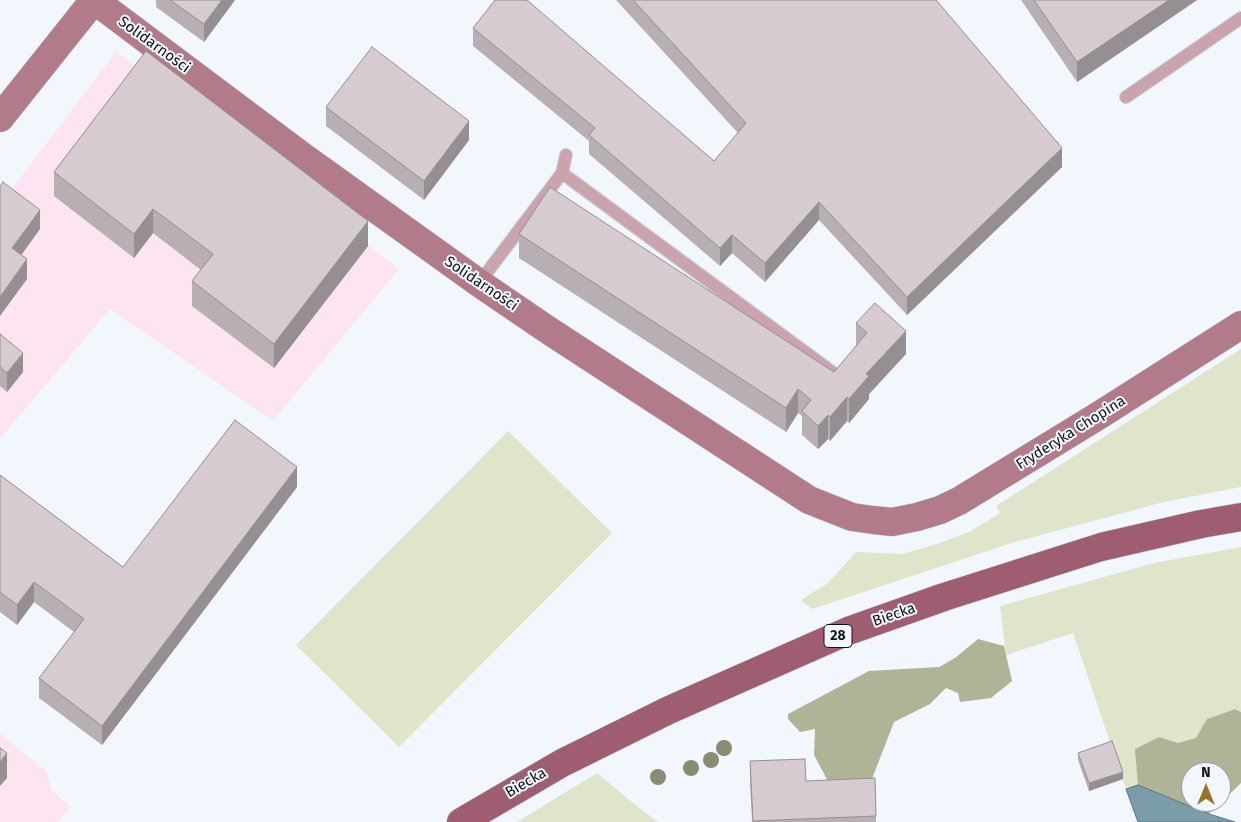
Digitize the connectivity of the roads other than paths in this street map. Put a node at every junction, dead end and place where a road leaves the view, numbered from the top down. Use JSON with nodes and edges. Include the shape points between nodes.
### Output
{"nodes":[{"id":1,"x":94,"y":0,"type":"edge"},
{"id":2,"x":1241,"y":18,"type":"edge"},
{"id":3,"x":1126,"y":97,"type":"dead end"},
{"id":4,"x":0,"y":118,"type":"edge"},
{"id":5,"x":566,"y":155,"type":"dead end"},
{"id":6,"x":562,"y":173,"type":"junction"},
{"id":7,"x":479,"y":283,"type":"junction"},
{"id":8,"x":1241,"y":325,"type":"edge"},
{"id":9,"x":834,"y":374,"type":"edge"},
{"id":10,"x":1241,"y":517,"type":"edge"},
{"id":11,"x":892,"y":522,"type":"joint"},
{"id":12,"x":461,"y":822,"type":"edge"}],
"edges":[{"from":1,"to":4,"type":"street"},
{"from":1,"to":7,"type":"street","name":"Solidarności","via":[[302,156]]},
{"from":2,"to":3,"type":"lane"},
{"from":5,"to":6,"type":"lane"},
{"from":6,"to":7,"type":"lane"},
{"from":6,"to":9,"type":"lane"},
{"from":7,"to":11,"type":"street","name":"Solidarności","via":[[809,500],[852,516]]},
{"from":8,"to":11,"type":"street","name":"Fryderyka Chopina","via":[[978,491],[940,510]]},
{"from":10,"to":12,"type":"main road","name":"Biecka","number":"28","via":[[1101,547],[944,597],[848,632],[668,710],[562,763]]}]}
